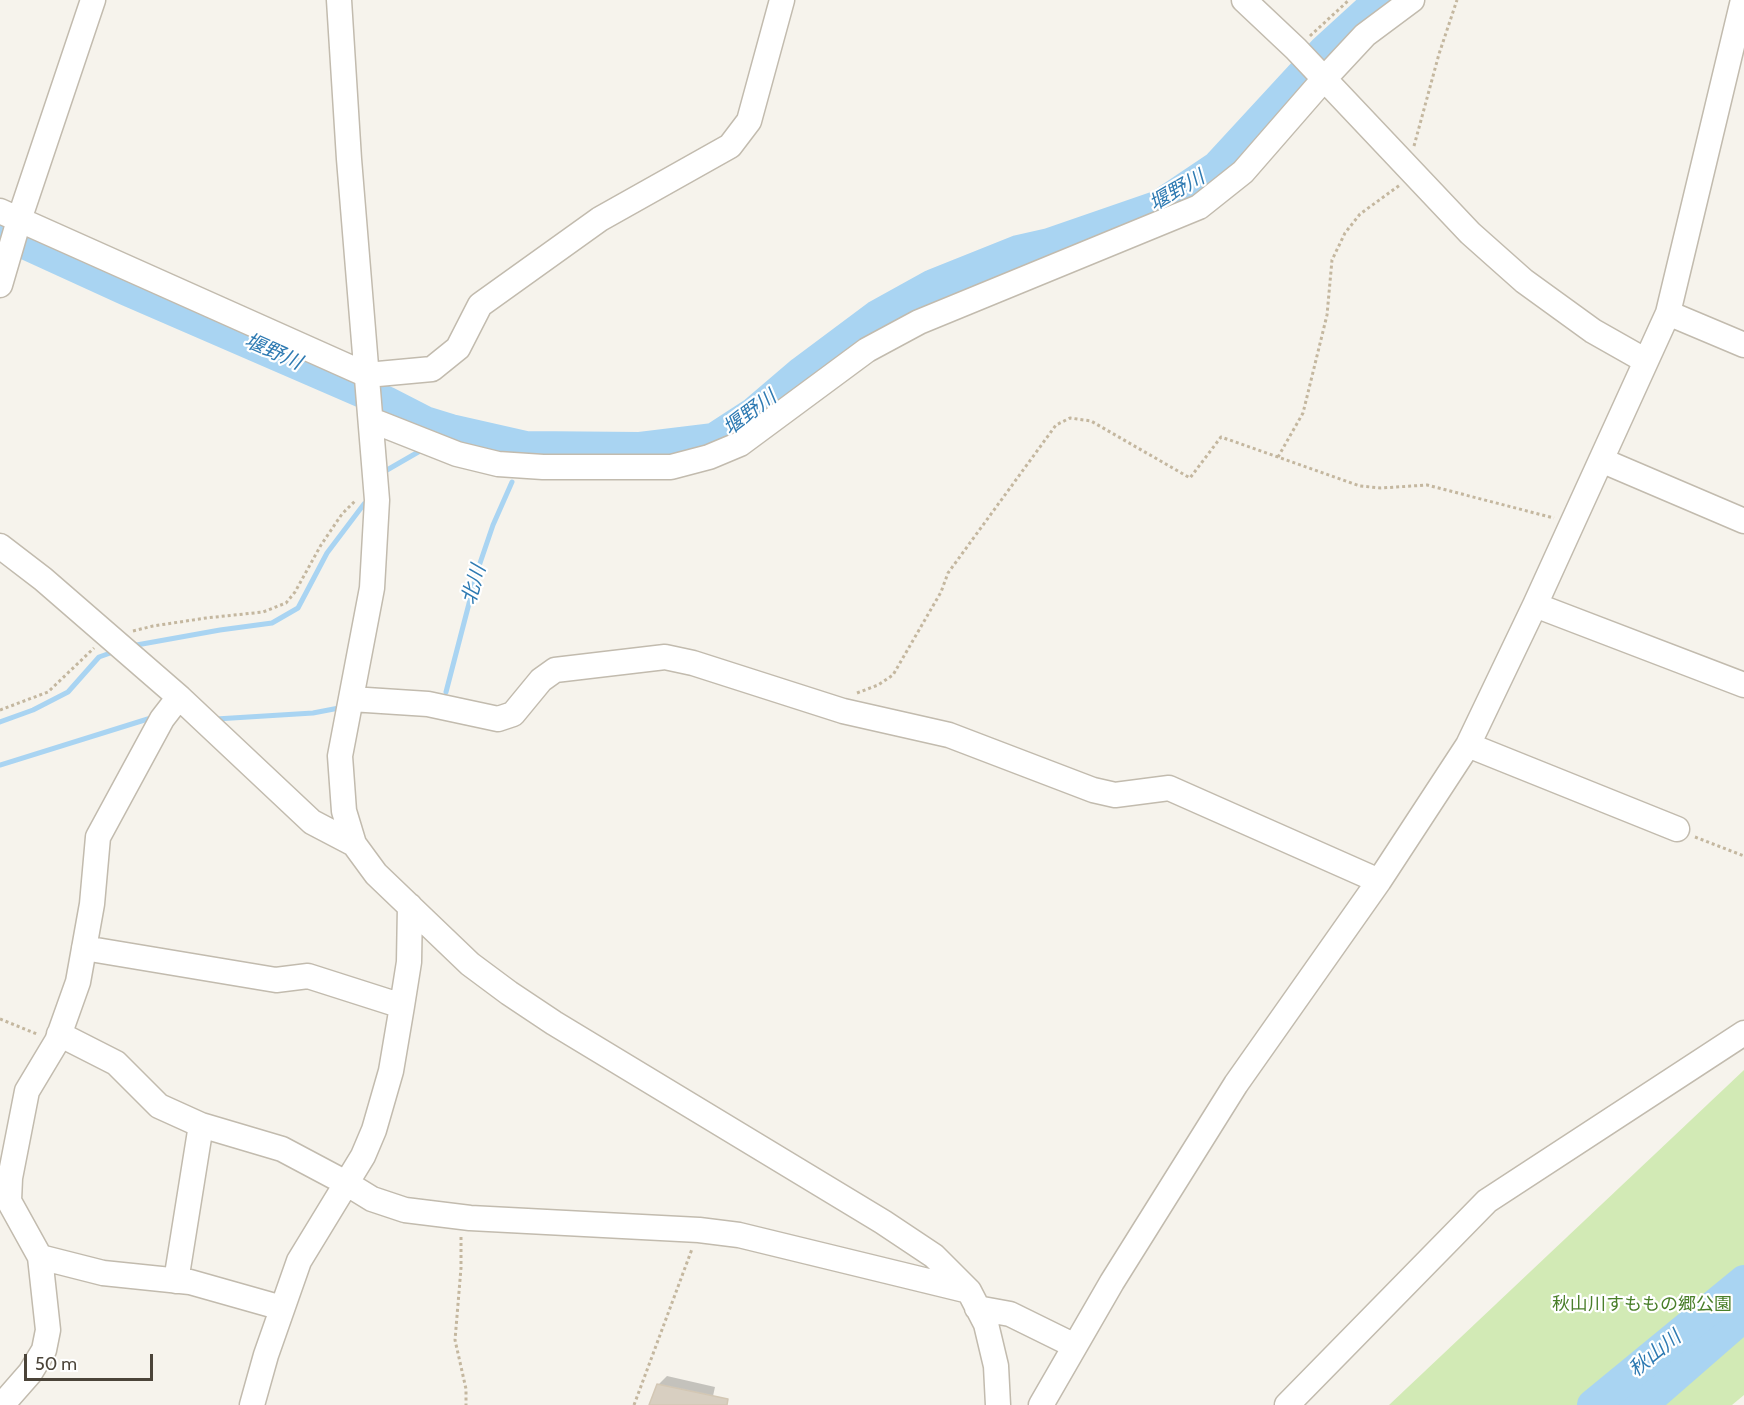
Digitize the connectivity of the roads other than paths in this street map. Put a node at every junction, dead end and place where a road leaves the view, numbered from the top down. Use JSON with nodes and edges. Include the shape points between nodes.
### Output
{"nodes":[{"id":1,"x":93,"y":0,"type":"edge"},
{"id":2,"x":339,"y":0,"type":"edge"},
{"id":3,"x":782,"y":0,"type":"edge"},
{"id":4,"x":1244,"y":0,"type":"edge"},
{"id":5,"x":1412,"y":0,"type":"edge"},
{"id":6,"x":1743,"y":0,"type":"edge"},
{"id":7,"x":1324,"y":79,"type":"junction"},
{"id":8,"x":12,"y":218,"type":"edge"},
{"id":9,"x":0,"y":285,"type":"edge"},
{"id":10,"x":1668,"y":313,"type":"junction"},
{"id":11,"x":1744,"y":345,"type":"edge"},
{"id":12,"x":1646,"y":361,"type":"junction"},
{"id":13,"x":367,"y":379,"type":"junction"},
{"id":14,"x":370,"y":417,"type":"junction"},
{"id":15,"x":1601,"y":460,"type":"junction"},
{"id":16,"x":1744,"y":521,"type":"edge"},
{"id":17,"x":0,"y":546,"type":"edge"},
{"id":18,"x":1535,"y":605,"type":"junction"},
{"id":19,"x":1744,"y":685,"type":"edge"},
{"id":20,"x":179,"y":698,"type":"junction"},
{"id":21,"x":351,"y":699,"type":"junction"},
{"id":22,"x":1468,"y":746,"type":"junction"},
{"id":23,"x":1677,"y":830,"type":"road end"},
{"id":24,"x":354,"y":844,"type":"junction"},
{"id":25,"x":1379,"y":881,"type":"junction"},
{"id":26,"x":410,"y":906,"type":"junction"},
{"id":27,"x":84,"y":948,"type":"junction"},
{"id":28,"x":402,"y":1006,"type":"junction"},
{"id":29,"x":1744,"y":1033,"type":"edge"},
{"id":30,"x":58,"y":1037,"type":"junction"},
{"id":31,"x":201,"y":1125,"type":"junction"},
{"id":32,"x":346,"y":1183,"type":"junction"},
{"id":33,"x":40,"y":1257,"type":"junction"},
{"id":34,"x":176,"y":1281,"type":"junction"},
{"id":35,"x":973,"y":1299,"type":"junction"},
{"id":36,"x":282,"y":1308,"type":"junction"},
{"id":37,"x":1075,"y":1346,"type":"junction"},
{"id":38,"x":2,"y":1405,"type":"edge"},
{"id":39,"x":252,"y":1405,"type":"edge"},
{"id":40,"x":998,"y":1405,"type":"edge"},
{"id":41,"x":1041,"y":1405,"type":"edge"},
{"id":42,"x":1287,"y":1405,"type":"edge"}],
"edges":[{"from":1,"to":8,"type":"street"},
{"from":2,"to":13,"type":"street"},
{"from":3,"to":13,"type":"street","via":[[749,121],[730,146],[600,219],[480,305],[458,348],[432,369]]},
{"from":4,"to":7,"type":"street"},
{"from":5,"to":7,"type":"street","via":[[1365,35]]},
{"from":6,"to":10,"type":"street"},
{"from":7,"to":12,"type":"street","via":[[1470,233],[1524,280],[1593,331]]},
{"from":7,"to":14,"type":"street","via":[[1243,172],[1199,207],[919,322],[867,350],[740,444],[709,458],[671,466],[498,464],[457,454]]},
{"from":8,"to":9,"type":"street"},
{"from":8,"to":13,"type":"street"},
{"from":10,"to":11,"type":"street"},
{"from":10,"to":12,"type":"street"},
{"from":12,"to":15,"type":"street"},
{"from":13,"to":14,"type":"street"},
{"from":14,"to":21,"type":"street","via":[[377,500],[372,588]]},
{"from":15,"to":16,"type":"street"},
{"from":15,"to":18,"type":"street"},
{"from":17,"to":20,"type":"street"},
{"from":18,"to":19,"type":"street"},
{"from":18,"to":22,"type":"street"},
{"from":20,"to":24,"type":"street","via":[[312,822]]},
{"from":20,"to":27,"type":"street","via":[[162,719],[98,837]]},
{"from":21,"to":24,"type":"street","via":[[340,756],[344,811]]},
{"from":21,"to":25,"type":"street","via":[[428,704],[498,719],[513,714],[541,680],[555,670],[665,657],[837,709],[949,735],[1094,790],[1115,795],[1168,789]]},
{"from":22,"to":23,"type":"street"},
{"from":22,"to":25,"type":"street"},
{"from":24,"to":26,"type":"street","via":[[376,874]]},
{"from":25,"to":37,"type":"street","via":[[1236,1084]]},
{"from":26,"to":28,"type":"street","via":[[409,962]]},
{"from":26,"to":35,"type":"street","via":[[470,964],[509,993],[883,1222],[934,1256]]},
{"from":27,"to":28,"type":"street","via":[[276,980],[308,976]]},
{"from":27,"to":30,"type":"street","via":[[78,982]]},
{"from":28,"to":32,"type":"street","via":[[391,1071],[374,1130]]},
{"from":29,"to":42,"type":"street","via":[[1487,1201]]},
{"from":30,"to":31,"type":"street","via":[[116,1063],[159,1106]]},
{"from":30,"to":33,"type":"street","via":[[27,1091],[10,1178],[9,1201]]},
{"from":31,"to":32,"type":"street","via":[[282,1149]]},
{"from":31,"to":34,"type":"street"},
{"from":32,"to":35,"type":"street","via":[[372,1199],[405,1210],[739,1235]]},
{"from":32,"to":36,"type":"street","via":[[299,1261]]},
{"from":33,"to":34,"type":"street","via":[[103,1273]]},
{"from":33,"to":38,"type":"street","via":[[48,1330],[44,1350]]},
{"from":34,"to":36,"type":"street"},
{"from":35,"to":37,"type":"street"},
{"from":35,"to":40,"type":"street","via":[[986,1324],[996,1366]]},
{"from":36,"to":39,"type":"street"},
{"from":37,"to":41,"type":"street"}]}
